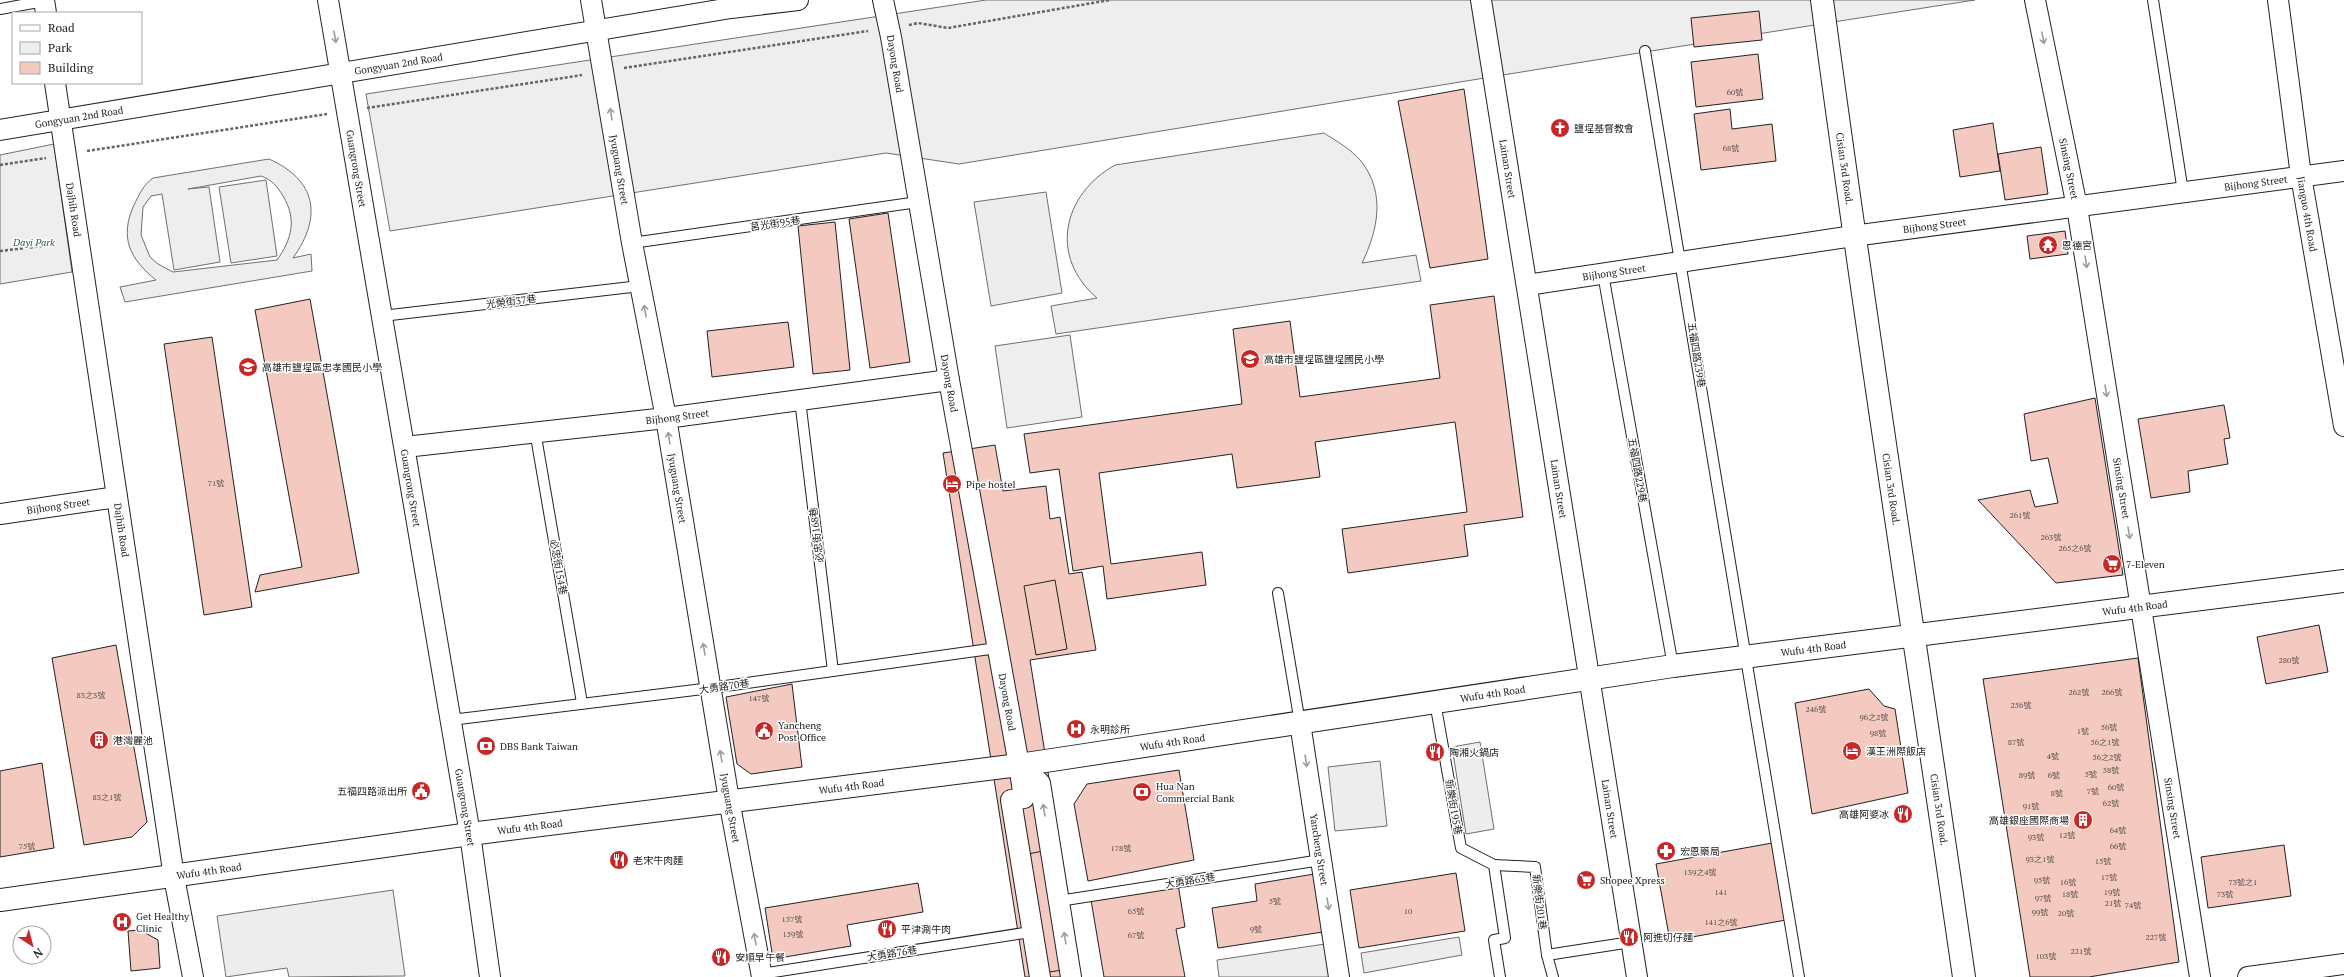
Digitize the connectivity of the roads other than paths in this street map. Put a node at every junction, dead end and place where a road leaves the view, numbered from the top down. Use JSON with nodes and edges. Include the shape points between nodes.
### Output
{"nodes":[{"id":1,"x":328,"y":0,"type":"edge"},
{"id":2,"x":591,"y":0,"type":"edge"},
{"id":3,"x":798,"y":0,"type":"edge"},
{"id":4,"x":883,"y":0,"type":"edge"},
{"id":5,"x":1481,"y":0,"type":"edge"},
{"id":6,"x":1822,"y":0,"type":"edge"},
{"id":7,"x":2035,"y":0,"type":"edge"},
{"id":8,"x":2153,"y":0,"type":"edge"},
{"id":9,"x":2278,"y":0,"type":"edge"},
{"id":10,"x":731,"y":4,"type":"edge"},
{"id":11,"x":45,"y":5,"type":"edge"},
{"id":12,"x":0,"y":9,"type":"edge"},
{"id":13,"x":596,"y":31,"type":"junction"},
{"id":14,"x":1645,"y":51,"type":"dead end"},
{"id":15,"x":342,"y":73,"type":"junction"},
{"id":16,"x":55,"y":84,"type":"edge"},
{"id":17,"x":60,"y":120,"type":"junction"},
{"id":18,"x":0,"y":130,"type":"edge"},
{"id":19,"x":2344,"y":171,"type":"edge"},
{"id":20,"x":2301,"y":176,"type":"junction"},
{"id":21,"x":2183,"y":192,"type":"junction"},
{"id":22,"x":918,"y":202,"type":"junction"},
{"id":23,"x":2077,"y":207,"type":"junction"},
{"id":24,"x":1853,"y":236,"type":"junction"},
{"id":25,"x":632,"y":243,"type":"junction"},
{"id":26,"x":1682,"y":263,"type":"junction"},
{"id":27,"x":1603,"y":274,"type":"junction"},
{"id":28,"x":1527,"y":285,"type":"junction"},
{"id":29,"x":640,"y":286,"type":"junction"},
{"id":30,"x":382,"y":316,"type":"junction"},
{"id":31,"x":949,"y":380,"type":"junction"},
{"id":32,"x":800,"y":400,"type":"junction"},
{"id":33,"x":666,"y":418,"type":"junction"},
{"id":34,"x":2344,"y":426,"type":"edge"},
{"id":35,"x":535,"y":431,"type":"junction"},
{"id":36,"x":405,"y":447,"type":"junction"},
{"id":37,"x":117,"y":497,"type":"junction"},
{"id":38,"x":0,"y":514,"type":"edge"},
{"id":39,"x":2344,"y":581,"type":"edge"},
{"id":40,"x":1278,"y":593,"type":"dead end"},
{"id":41,"x":2141,"y":606,"type":"junction"},
{"id":42,"x":1915,"y":634,"type":"junction"},
{"id":43,"x":997,"y":648,"type":"junction"},
{"id":44,"x":1748,"y":658,"type":"junction"},
{"id":45,"x":1673,"y":666,"type":"junction"},
{"id":46,"x":833,"y":671,"type":"junction"},
{"id":47,"x":1590,"y":679,"type":"junction"},
{"id":48,"x":711,"y":688,"type":"junction"},
{"id":49,"x":1435,"y":702,"type":"junction"},
{"id":50,"x":582,"y":703,"type":"junction"},
{"id":51,"x":451,"y":720,"type":"junction"},
{"id":52,"x":1300,"y":723,"type":"junction"},
{"id":53,"x":1019,"y":765,"type":"junction"},
{"id":54,"x":729,"y":800,"type":"junction"},
{"id":55,"x":470,"y":834,"type":"junction"},
{"id":56,"x":1321,"y":860,"type":"junction"},
{"id":57,"x":1494,"y":865,"type":"junction"},
{"id":58,"x":174,"y":876,"type":"junction"},
{"id":59,"x":0,"y":900,"type":"edge"},
{"id":60,"x":1059,"y":901,"type":"junction"},
{"id":61,"x":1024,"y":933,"type":"junction"},
{"id":62,"x":1631,"y":942,"type":"junction"},
{"id":63,"x":1547,"y":955,"type":"junction"},
{"id":64,"x":2344,"y":964,"type":"edge"},
{"id":65,"x":2318,"y":972,"type":"edge"},
{"id":66,"x":762,"y":975,"type":"edge"},
{"id":67,"x":193,"y":977,"type":"edge"},
{"id":68,"x":490,"y":977,"type":"edge"},
{"id":69,"x":1031,"y":977,"type":"edge"},
{"id":70,"x":1040,"y":977,"type":"edge"},
{"id":71,"x":1071,"y":977,"type":"edge"},
{"id":72,"x":1340,"y":977,"type":"edge"},
{"id":73,"x":1500,"y":977,"type":"edge"},
{"id":74,"x":1553,"y":977,"type":"edge"},
{"id":75,"x":1637,"y":977,"type":"edge"},
{"id":76,"x":1799,"y":977,"type":"edge"},
{"id":77,"x":1964,"y":977,"type":"edge"},
{"id":78,"x":2200,"y":977,"type":"edge"},
{"id":79,"x":2248,"y":977,"type":"edge"}],
"edges":[{"from":1,"to":15,"type":"street","name":"Guangrong Street","one_way":true},
{"from":2,"to":13,"type":"street","name":"Jyuguang Street"},
{"from":3,"to":10,"type":"street","name":"Gongyuan 2nd Road"},
{"from":4,"to":22,"type":"street","name":"Dayong Road"},
{"from":5,"to":28,"type":"street","name":"Lainan Street"},
{"from":6,"to":24,"type":"street","name":"Cisian 3rd Road."},
{"from":7,"to":23,"type":"street","name":"Sinsing Street","one_way":true},
{"from":8,"to":21,"type":"lane"},
{"from":9,"to":20,"type":"street","name":"Jianguo 4th Road"},
{"from":10,"to":13,"type":"street","name":"Gongyuan 2nd Road"},
{"from":11,"to":12,"type":"lane"},
{"from":13,"to":15,"type":"street","name":"Gongyuan 2nd Road"},
{"from":25,"to":13,"type":"street","name":"Jyuguang Street","one_way":true},
{"from":14,"to":26,"type":"lane","name":"五福四路239巷"},
{"from":15,"to":17,"type":"street","name":"Gongyuan 2nd Road"},
{"from":15,"to":30,"type":"street","name":"Guangrong Street"},
{"from":16,"to":17,"type":"street","name":"Dajhih Road"},
{"from":17,"to":18,"type":"street","name":"Gongyuan 2nd Road"},
{"from":17,"to":37,"type":"street","name":"Dajhih Road"},
{"from":19,"to":20,"type":"street","name":"Bijhong Street"},
{"from":20,"to":21,"type":"street","name":"Bijhong Street"},
{"from":20,"to":34,"type":"street","name":"Jianguo 4th Road"},
{"from":21,"to":23,"type":"street","name":"Bijhong Street"},
{"from":22,"to":25,"type":"lane","name":"莒光街95巷"},
{"from":22,"to":31,"type":"street","name":"Dayong Road"},
{"from":23,"to":24,"type":"street","name":"Bijhong Street"},
{"from":23,"to":41,"type":"street","name":"Sinsing Street","one_way":true},
{"from":24,"to":26,"type":"street","name":"Bijhong Street"},
{"from":24,"to":42,"type":"street","name":"Cisian 3rd Road."},
{"from":25,"to":29,"type":"street","name":"Jyuguang Street"},
{"from":26,"to":27,"type":"street","name":"Bijhong Street"},
{"from":26,"to":44,"type":"lane","name":"五福四路239巷"},
{"from":27,"to":28,"type":"street","name":"Bijhong Street"},
{"from":27,"to":45,"type":"lane","name":"五福四路229巷"},
{"from":28,"to":47,"type":"street","name":"Lainan Street"},
{"from":29,"to":30,"type":"lane","name":"光榮街37巷"},
{"from":33,"to":29,"type":"street","name":"Jyuguang Street","one_way":true},
{"from":30,"to":36,"type":"street","name":"Guangrong Street"},
{"from":31,"to":32,"type":"street","name":"Bijhong Street"},
{"from":31,"to":43,"type":"street","name":"Dayong Road"},
{"from":32,"to":33,"type":"street","name":"Bijhong Street"},
{"from":32,"to":46,"type":"lane","name":"必忠街168巷"},
{"from":33,"to":35,"type":"street","name":"Bijhong Street"},
{"from":48,"to":33,"type":"street","name":"Jyuguang Street","one_way":true},
{"from":35,"to":36,"type":"street","name":"Bijhong Street"},
{"from":35,"to":50,"type":"lane","name":"必忠街154巷"},
{"from":36,"to":51,"type":"street","name":"Guangrong Street"},
{"from":37,"to":38,"type":"street","name":"Bijhong Street"},
{"from":37,"to":58,"type":"street","name":"Dajhih Road"},
{"from":39,"to":41,"type":"street","name":"Wufu 4th Road"},
{"from":40,"to":52,"type":"lane"},
{"from":41,"to":42,"type":"street","name":"Wufu 4th Road"},
{"from":41,"to":78,"type":"street","name":"Sinsing Street"},
{"from":42,"to":44,"type":"street","name":"Wufu 4th Road"},
{"from":42,"to":77,"type":"street","name":"Cisian 3rd Road."},
{"from":43,"to":46,"type":"lane","name":"大勇路70巷"},
{"from":43,"to":53,"type":"street","name":"Dayong Road"},
{"from":44,"to":45,"type":"street","name":"Wufu 4th Road"},
{"from":44,"to":76,"type":"lane","name":"五福四路239巷"},
{"from":45,"to":47,"type":"street","name":"Wufu 4th Road"},
{"from":46,"to":48,"type":"lane","name":"大勇路70巷"},
{"from":47,"to":49,"type":"street","name":"Wufu 4th Road"},
{"from":47,"to":62,"type":"street","name":"Lainan Street"},
{"from":48,"to":50,"type":"lane","name":"大勇路70巷"},
{"from":54,"to":48,"type":"street","name":"Jyuguang Street","one_way":true},
{"from":49,"to":52,"type":"street","name":"Wufu 4th Road"},
{"from":49,"to":57,"type":"lane","name":"新樂街195巷","via":[[1461,848]]},
{"from":50,"to":51,"type":"lane","name":"大勇路70巷"},
{"from":51,"to":55,"type":"street","name":"Guangrong Street"},
{"from":52,"to":53,"type":"street","name":"Wufu 4th Road"},
{"from":52,"to":56,"type":"street","name":"Yancheng Street","one_way":true},
{"from":53,"to":54,"type":"street","name":"Wufu 4th Road"},
{"from":60,"to":53,"type":"street","one_way":true,"via":[[1040,783]]},
{"from":53,"to":61,"type":"street","via":[[1003,796]]},
{"from":53,"to":70,"type":"street","name":"Dayong Road","via":[[1024,798],[1012,800]]},
{"from":54,"to":55,"type":"street","name":"Wufu 4th Road"},
{"from":66,"to":54,"type":"street","name":"Jyuguang Street","one_way":true},
{"from":55,"to":58,"type":"street","name":"Wufu 4th Road"},
{"from":55,"to":68,"type":"street","name":"Guangrong Street"},
{"from":56,"to":60,"type":"lane","name":"大勇路63巷"},
{"from":56,"to":72,"type":"street","name":"Yancheng Street","one_way":true},
{"from":57,"to":63,"type":"lane","name":"新樂街201巷","via":[[1535,867]]},
{"from":57,"to":73,"type":"lane","via":[[1505,938],[1494,940]]},
{"from":58,"to":59,"type":"street","name":"Wufu 4th Road"},
{"from":58,"to":67,"type":"street","name":"Dajhih Road"},
{"from":71,"to":60,"type":"street","one_way":true},
{"from":61,"to":66,"type":"lane","name":"大勇路76巷"},
{"from":61,"to":69,"type":"street"},
{"from":62,"to":63,"type":"lane"},
{"from":62,"to":75,"type":"street","name":"Lainan Street"},
{"from":63,"to":74,"type":"lane","name":"新樂街201巷"},
{"from":64,"to":65,"type":"street"},
{"from":65,"to":79,"type":"street"}]}
